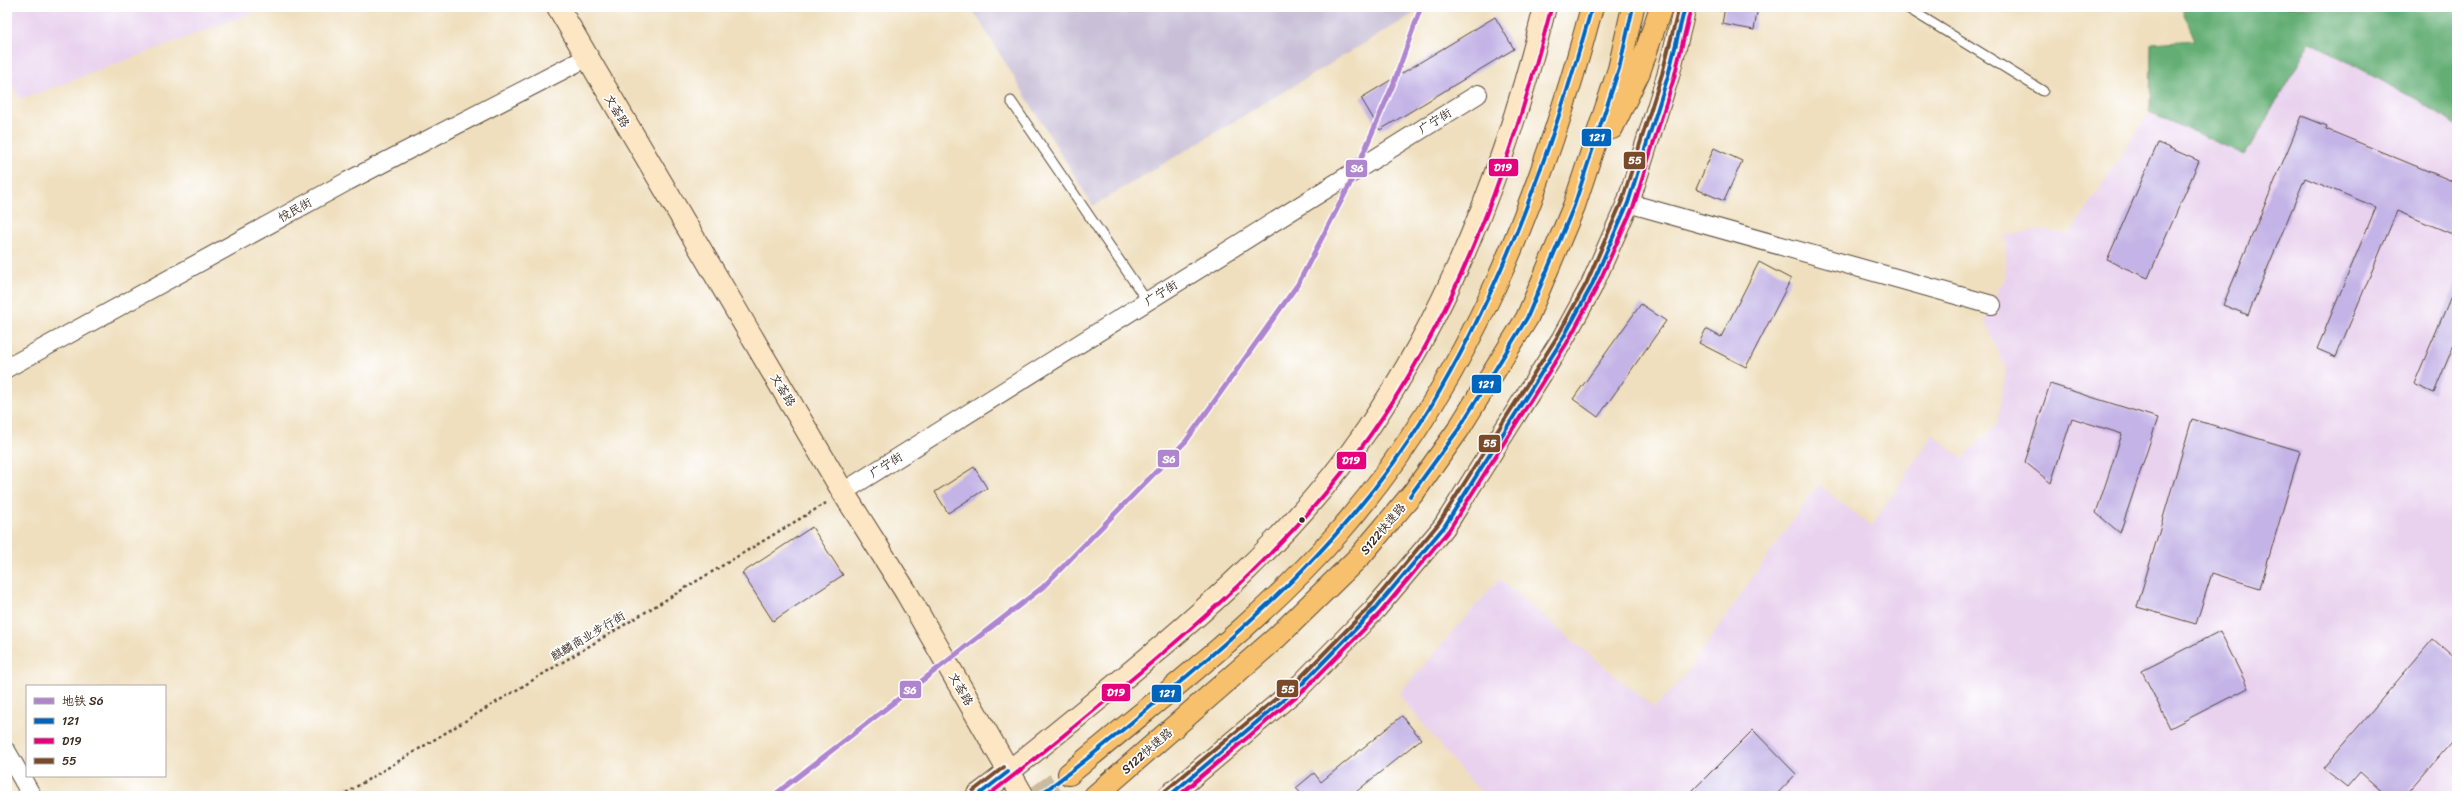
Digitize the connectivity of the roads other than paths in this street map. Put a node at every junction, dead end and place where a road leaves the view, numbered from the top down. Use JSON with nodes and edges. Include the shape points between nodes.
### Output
{"nodes":[{"id":1,"x":558,"y":7,"type":"edge"},
{"id":2,"x":1545,"y":7,"type":"edge"},
{"id":3,"x":1592,"y":7,"type":"edge"},
{"id":4,"x":1633,"y":7,"type":"edge"},
{"id":5,"x":1661,"y":7,"type":"edge"},
{"id":6,"x":1685,"y":7,"type":"edge"},
{"id":7,"x":1906,"y":7,"type":"edge"},
{"id":8,"x":586,"y":58,"type":"junction"},
{"id":9,"x":2043,"y":91,"type":"dead end"},
{"id":10,"x":1478,"y":94,"type":"dead end"},
{"id":11,"x":1011,"y":101,"type":"dead end"},
{"id":12,"x":1628,"y":203,"type":"junction"},
{"id":13,"x":1574,"y":206,"type":"junction"},
{"id":14,"x":1147,"y":302,"type":"junction"},
{"id":15,"x":1992,"y":305,"type":"dead end"},
{"id":16,"x":7,"y":368,"type":"edge"},
{"id":17,"x":843,"y":492,"type":"junction"},
{"id":18,"x":7,"y":752,"type":"edge"},
{"id":19,"x":1008,"y":772,"type":"junction"},
{"id":20,"x":1068,"y":774,"type":"tunnel mouth"},
{"id":21,"x":32,"y":796,"type":"edge"},
{"id":22,"x":977,"y":796,"type":"edge"},
{"id":23,"x":1023,"y":796,"type":"edge"},
{"id":24,"x":1095,"y":796,"type":"edge"},
{"id":25,"x":1169,"y":796,"type":"edge"}],
"edges":[{"from":1,"to":8,"type":"street","name":"文荟路"},
{"from":2,"to":19,"type":"street","via":[[1529,75],[1496,176],[1453,277],[1408,363],[1367,430],[1263,553],[1176,635]]},
{"from":3,"to":20,"type":"highway","via":[[1572,82],[1535,192],[1502,275],[1472,336],[1379,486],[1338,534],[1251,622]]},
{"from":4,"to":13,"type":"highway","name":"S122快速路","via":[[1619,69]]},
{"from":5,"to":13,"type":"highway","via":[[1639,72]]},
{"from":6,"to":12,"type":"street","via":[[1668,76]]},
{"from":7,"to":9,"type":"lane"},
{"from":8,"to":16,"type":"street","name":"悦民街","via":[[348,181]]},
{"from":8,"to":17,"type":"street","name":"文荟路"},
{"from":10,"to":14,"type":"street","name":"广宁街"},
{"from":11,"to":14,"type":"lane"},
{"from":12,"to":15,"type":"street"},
{"from":12,"to":25,"type":"street","via":[[1591,287],[1562,340],[1444,527],[1375,609],[1301,685]]},
{"from":13,"to":24,"type":"highway","name":"S122快速路","via":[[1527,318],[1458,430],[1404,504],[1361,555],[1276,638]]},
{"from":14,"to":17,"type":"street","name":"广宁街"},
{"from":17,"to":19,"type":"street","name":"文荟路","via":[[906,592]]},
{"from":18,"to":21,"type":"street"},
{"from":19,"to":22,"type":"street"},
{"from":19,"to":23,"type":"street","name":"文荟路"}]}
